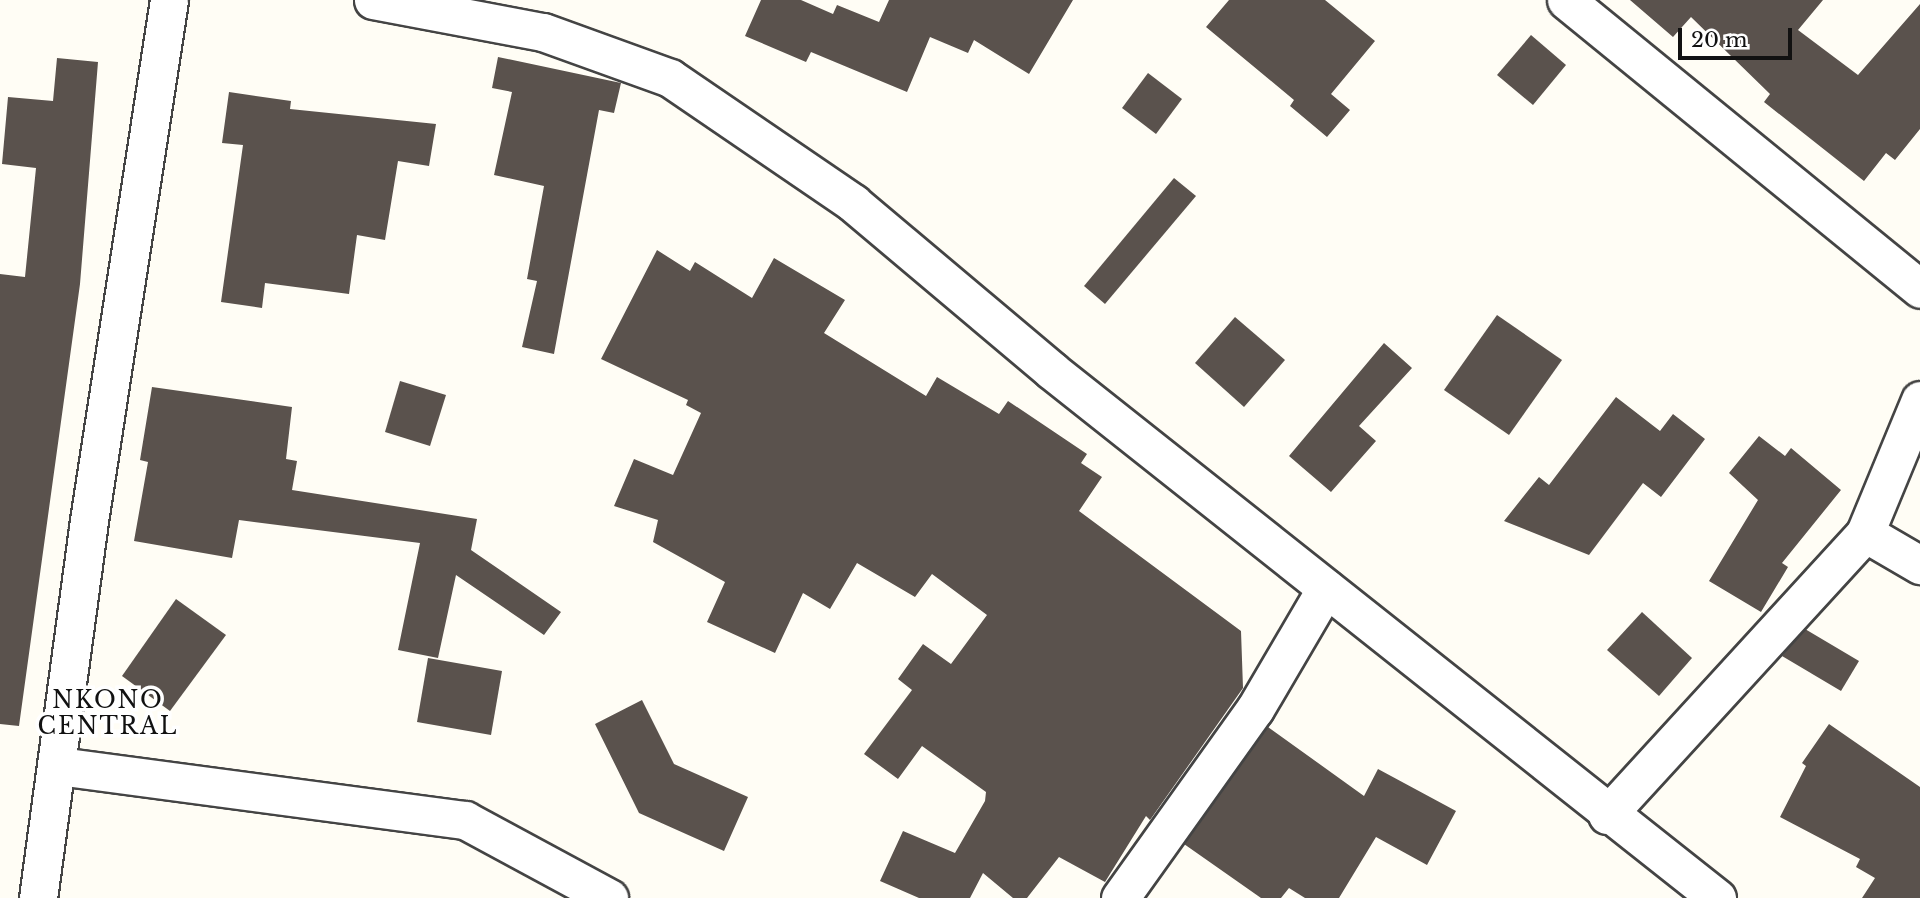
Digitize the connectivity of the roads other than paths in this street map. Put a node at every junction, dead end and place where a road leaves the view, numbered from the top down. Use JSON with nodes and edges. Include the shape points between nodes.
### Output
{"nodes":[{"id":1,"x":169,"y":0,"type":"edge"},
{"id":2,"x":373,"y":0,"type":"edge"},
{"id":3,"x":1566,"y":0,"type":"edge"},
{"id":4,"x":1920,"y":289,"type":"edge"},
{"id":5,"x":1920,"y":400,"type":"edge"},
{"id":6,"x":1864,"y":533,"type":"junction"},
{"id":7,"x":1920,"y":565,"type":"edge"},
{"id":8,"x":1326,"y":588,"type":"junction"},
{"id":9,"x":59,"y":766,"type":"junction"},
{"id":10,"x":1607,"y":815,"type":"junction"},
{"id":11,"x":38,"y":898,"type":"edge"},
{"id":12,"x":609,"y":898,"type":"edge"},
{"id":13,"x":1120,"y":898,"type":"edge"},
{"id":14,"x":1717,"y":898,"type":"edge"}],
"edges":[{"from":1,"to":9,"type":"street","via":[[88,527]]},
{"from":2,"to":8,"type":"street","via":[[543,32],[670,78],[853,203],[1051,370]]},
{"from":3,"to":4,"type":"street"},
{"from":5,"to":6,"type":"street"},
{"from":6,"to":7,"type":"street"},
{"from":6,"to":10,"type":"street"},
{"from":8,"to":10,"type":"street"},
{"from":8,"to":13,"type":"street","via":[[1255,709]]},
{"from":9,"to":11,"type":"street"},
{"from":9,"to":12,"type":"street","via":[[465,820]]},
{"from":10,"to":14,"type":"street"}]}
